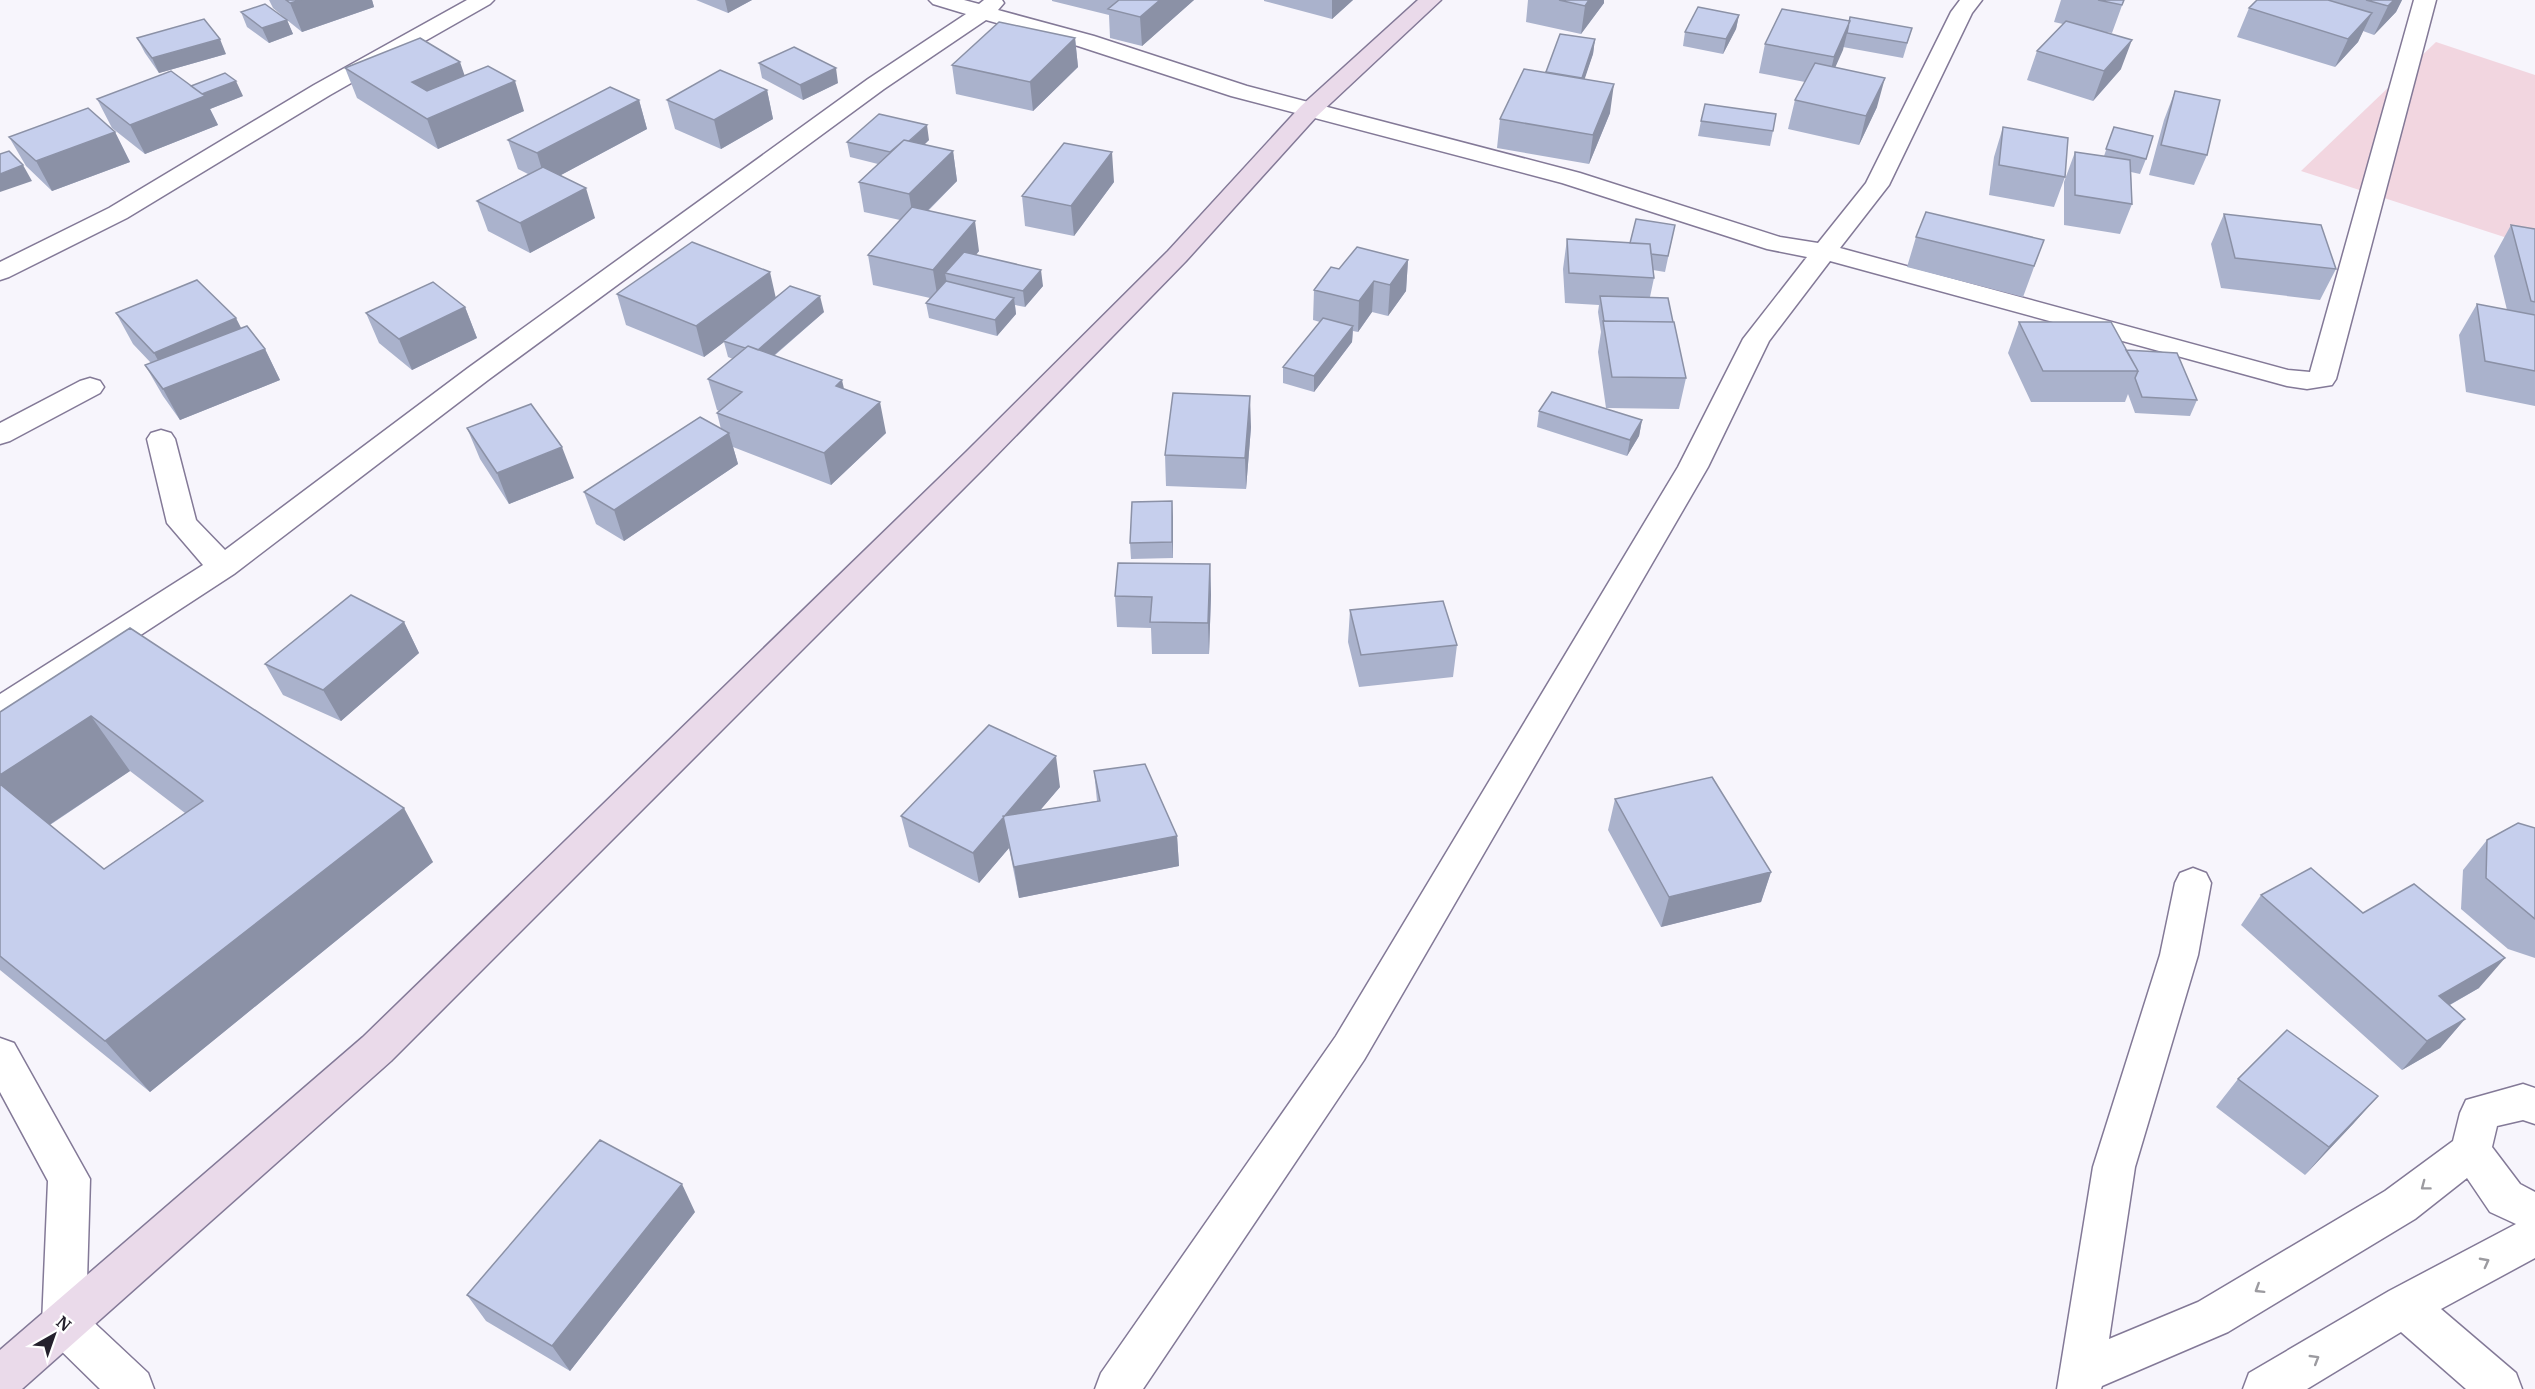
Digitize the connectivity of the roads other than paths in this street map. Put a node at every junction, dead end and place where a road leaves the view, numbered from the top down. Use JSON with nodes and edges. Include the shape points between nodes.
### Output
{"nodes":[{"id":1,"x":483,"y":0,"type":"edge"},
{"id":2,"x":940,"y":0,"type":"edge"},
{"id":3,"x":1430,"y":0,"type":"edge"},
{"id":4,"x":1971,"y":0,"type":"edge"},
{"id":5,"x":2424,"y":0,"type":"edge"},
{"id":6,"x":989,"y":7,"type":"edge"},
{"id":7,"x":1309,"y":111,"type":"junction"},
{"id":8,"x":1825,"y":252,"type":"junction"},
{"id":9,"x":0,"y":272,"type":"edge"},
{"id":10,"x":90,"y":387,"type":"dead end"},
{"id":11,"x":0,"y":435,"type":"edge"},
{"id":12,"x":161,"y":439,"type":"dead end"},
{"id":13,"x":223,"y":567,"type":"junction"},
{"id":14,"x":0,"y":710,"type":"edge"},
{"id":15,"x":2193,"y":883,"type":"dead end"},
{"id":16,"x":0,"y":1055,"type":"edge"},
{"id":17,"x":2535,"y":1106,"type":"edge"},
{"id":18,"x":2471,"y":1150,"type":"junction"},
{"id":19,"x":2535,"y":1213,"type":"edge"},
{"id":20,"x":2535,"y":1236,"type":"edge"},
{"id":21,"x":2404,"y":1306,"type":"junction"},
{"id":22,"x":64,"y":1324,"type":"junction"},
{"id":23,"x":0,"y":1379,"type":"edge"},
{"id":24,"x":2081,"y":1381,"type":"edge"},
{"id":25,"x":132,"y":1389,"type":"edge"},
{"id":26,"x":1117,"y":1389,"type":"edge"},
{"id":27,"x":2265,"y":1389,"type":"edge"},
{"id":28,"x":2500,"y":1389,"type":"edge"}],
"edges":[{"from":1,"to":9,"type":"street","via":[[322,90],[118,213]]},
{"from":2,"to":6,"type":"street"},
{"from":3,"to":7,"type":"main road"},
{"from":4,"to":8,"type":"street","via":[[1877,184]]},
{"from":5,"to":8,"type":"street","via":[[2322,379],[2288,378]]},
{"from":6,"to":7,"type":"street","via":[[1195,78]]},
{"from":6,"to":13,"type":"street","via":[[876,84],[478,374]]},
{"from":7,"to":8,"type":"street","via":[[1571,178],[1776,244]]},
{"from":7,"to":22,"type":"main road","via":[[1177,256],[985,451],[377,1049]]},
{"from":8,"to":26,"type":"street","via":[[1756,339],[1694,467],[1350,1048]]},
{"from":10,"to":11,"type":"street"},
{"from":12,"to":13,"type":"street","via":[[182,523]]},
{"from":13,"to":14,"type":"street"},
{"from":15,"to":24,"type":"street","via":[[2179,955],[2114,1167]]},
{"from":16,"to":22,"type":"street","via":[[69,1179]]},
{"from":17,"to":18,"type":"street","via":[[2523,1101],[2480,1113]]},
{"from":18,"to":19,"type":"street","via":[[2505,1198]]},
{"from":18,"to":24,"type":"street","one_way":true,"via":[[2400,1205],[2213,1317]]},
{"from":21,"to":20,"type":"street","one_way":true},
{"from":27,"to":21,"type":"street","one_way":true},
{"from":21,"to":28,"type":"street"},
{"from":22,"to":23,"type":"main road"},
{"from":22,"to":25,"type":"street"}]}
